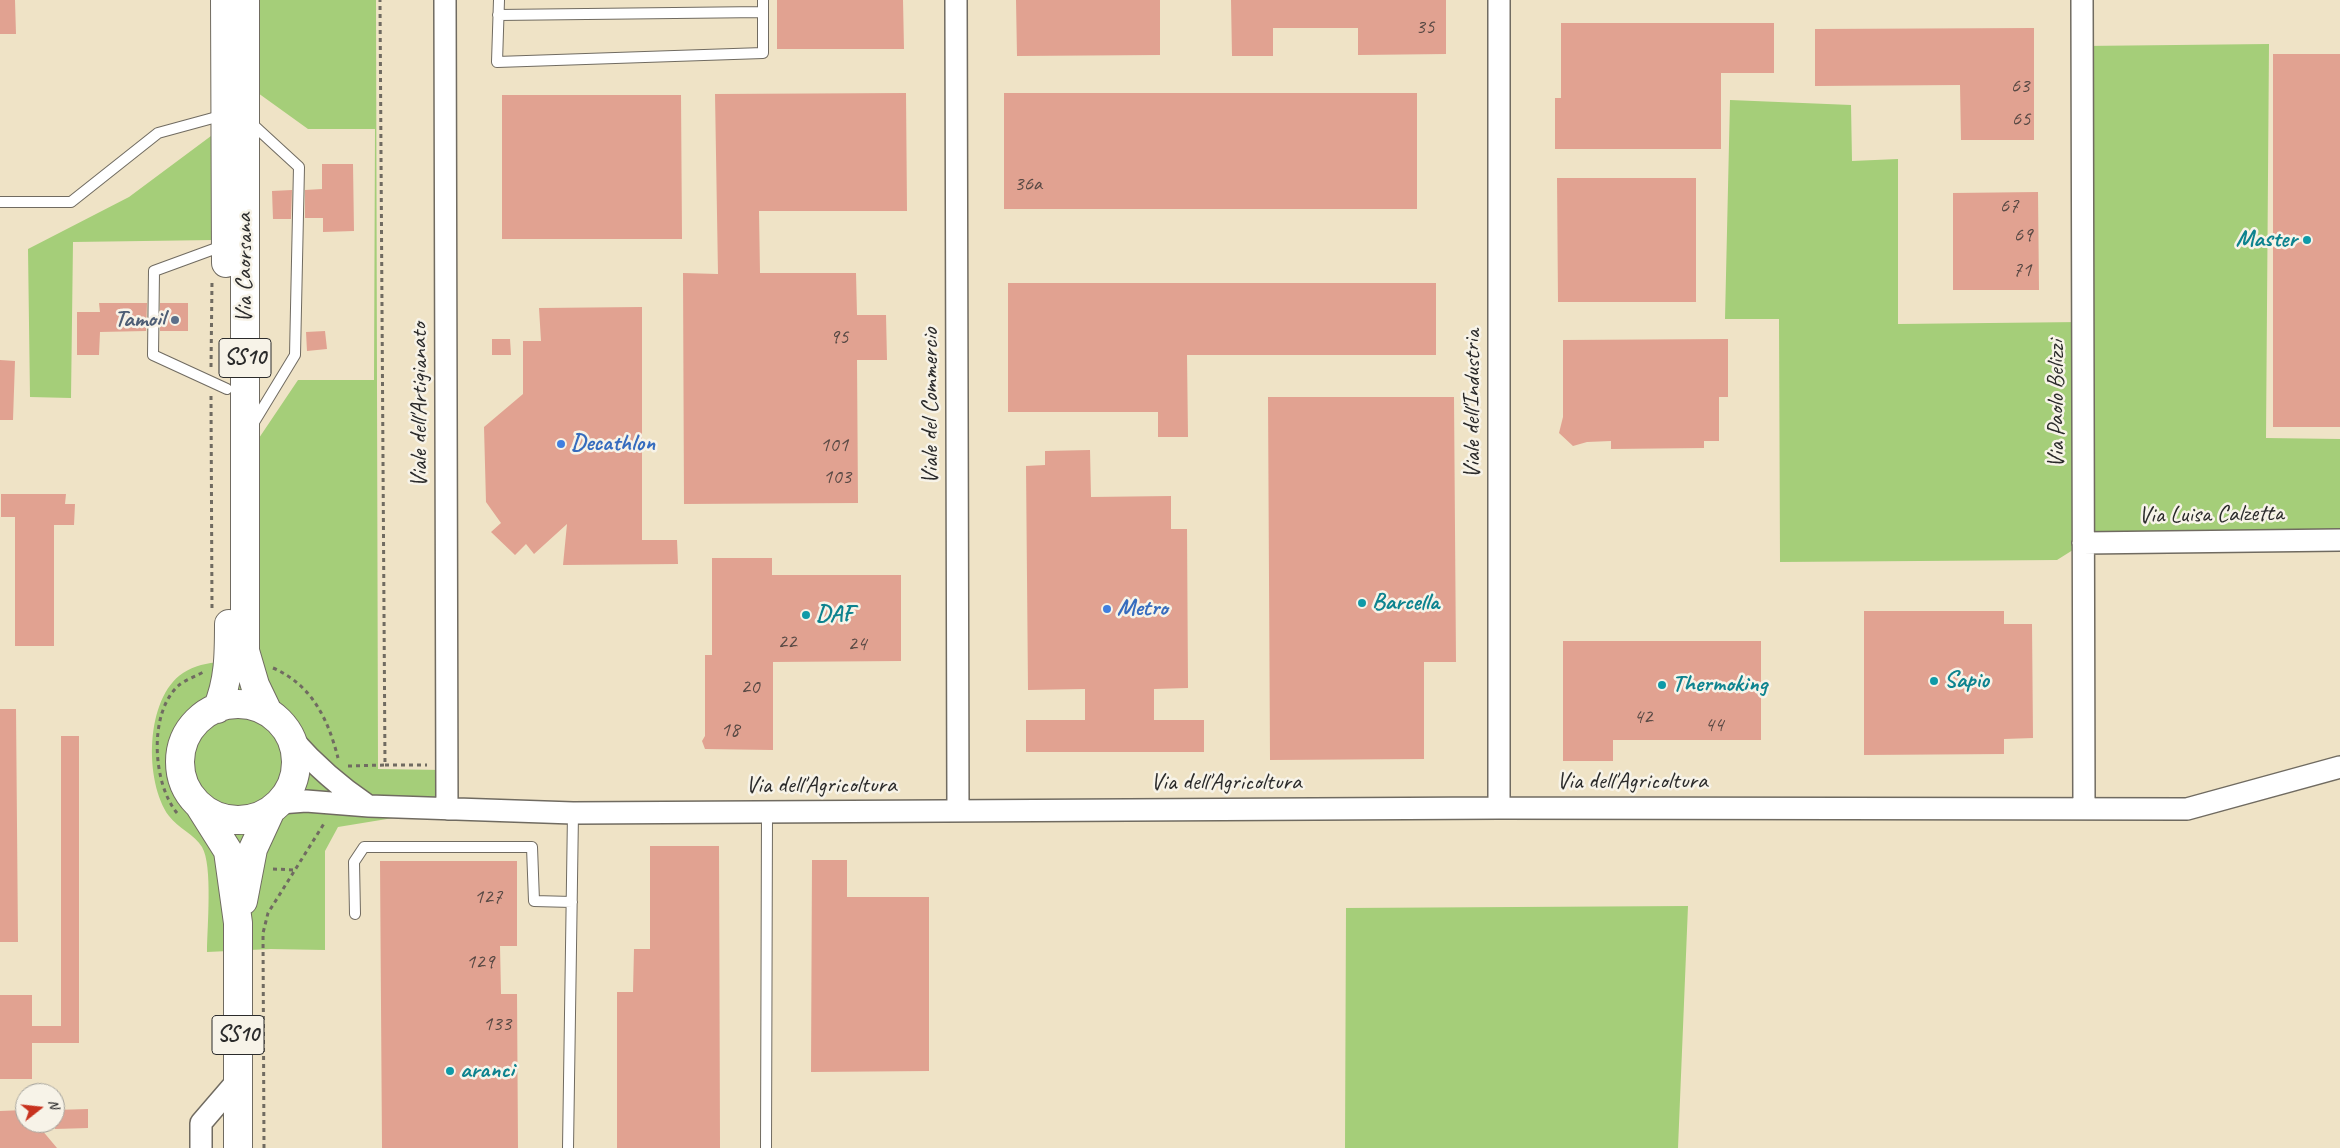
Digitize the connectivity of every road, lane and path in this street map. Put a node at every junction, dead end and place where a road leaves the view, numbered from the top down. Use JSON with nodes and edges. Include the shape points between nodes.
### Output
{"nodes":[{"id":1,"x":225,"y":0,"type":"edge"},
{"id":2,"x":244,"y":0,"type":"edge"},
{"id":3,"x":380,"y":0,"type":"edge"},
{"id":4,"x":445,"y":0,"type":"edge"},
{"id":5,"x":499,"y":0,"type":"edge"},
{"id":6,"x":763,"y":0,"type":"edge"},
{"id":7,"x":956,"y":0,"type":"edge"},
{"id":8,"x":1499,"y":0,"type":"edge"},
{"id":9,"x":2082,"y":0,"type":"edge"},
{"id":10,"x":763,"y":12,"type":"junction"},
{"id":11,"x":498,"y":15,"type":"junction"},
{"id":12,"x":235,"y":116,"type":"junction"},
{"id":13,"x":0,"y":202,"type":"edge"},
{"id":14,"x":219,"y":248,"type":"junction"},
{"id":15,"x":219,"y":385,"type":"junction"},
{"id":16,"x":246,"y":435,"type":"junction"},
{"id":17,"x":2340,"y":540,"type":"edge"},
{"id":18,"x":2084,"y":543,"type":"junction"},
{"id":19,"x":212,"y":618,"type":"dead end"},
{"id":20,"x":239,"y":665,"type":"junction"},
{"id":21,"x":217,"y":708,"type":"junction"},
{"id":22,"x":268,"y":712,"type":"junction"},
{"id":23,"x":291,"y":738,"type":"junction"},
{"id":24,"x":385,"y":765,"type":"junction"},
{"id":25,"x":447,"y":765,"type":"junction"},
{"id":26,"x":2340,"y":767,"type":"edge"},
{"id":27,"x":330,"y":803,"type":"junction"},
{"id":28,"x":369,"y":806,"type":"junction"},
{"id":29,"x":276,"y":807,"type":"junction"},
{"id":30,"x":1499,"y":808,"type":"junction"},
{"id":31,"x":2084,"y":808,"type":"junction"},
{"id":32,"x":447,"y":809,"type":"junction"},
{"id":33,"x":190,"y":811,"type":"junction"},
{"id":34,"x":958,"y":811,"type":"junction"},
{"id":35,"x":766,"y":812,"type":"junction"},
{"id":36,"x":573,"y":813,"type":"junction"},
{"id":37,"x":572,"y":902,"type":"junction"},
{"id":38,"x":354,"y":914,"type":"dead end"},
{"id":39,"x":238,"y":922,"type":"junction"},
{"id":40,"x":238,"y":1080,"type":"junction"},
{"id":41,"x":201,"y":1148,"type":"edge"},
{"id":42,"x":238,"y":1148,"type":"edge"},
{"id":43,"x":264,"y":1148,"type":"edge"},
{"id":44,"x":568,"y":1148,"type":"edge"},
{"id":45,"x":766,"y":1148,"type":"edge"}],
"edges":[{"from":1,"to":12,"type":"main road","name":"Via Caorsana","number":"SS10"},
{"from":2,"to":12,"type":"main road","name":"Via Caorsana","number":"SS10"},
{"from":3,"to":24,"type":"path"},
{"from":4,"to":25,"type":"street","name":"Viale dell'Artigianato"},
{"from":5,"to":11,"type":"lane"},
{"from":6,"to":10,"type":"lane"},
{"from":7,"to":34,"type":"street","name":"Viale del Commercio"},
{"from":8,"to":30,"type":"street","name":"Viale dell'Industria"},
{"from":9,"to":18,"type":"street","name":"Via Paolo Belizzi"},
{"from":10,"to":11,"type":"lane"},
{"from":10,"to":11,"type":"lane","via":[[763,53],[497,62]]},
{"from":12,"to":13,"type":"lane","via":[[158,133],[71,202]]},
{"from":12,"to":14,"type":"main road","name":"Via Caorsana","number":"SS10"},
{"from":12,"to":16,"type":"main road","name":"Via Caorsana","number":"SS10"},
{"from":12,"to":16,"type":"lane","via":[[299,167],[295,355]]},
{"from":14,"to":15,"type":"main road","name":"Via Caorsana","number":"SS10"},
{"from":14,"to":15,"type":"path"},
{"from":14,"to":15,"type":"lane","via":[[154,271],[153,355]]},
{"from":15,"to":19,"type":"path"},
{"from":15,"to":20,"type":"main road","name":"Via Caorsana","number":"SS10"},
{"from":16,"to":20,"type":"main road","name":"Via Caorsana","number":"SS10","via":[[245,651]]},
{"from":17,"to":18,"type":"street","name":"Via Luisa Calzetta"},
{"from":18,"to":31,"type":"street","name":"Via Paolo Belizzi"},
{"from":20,"to":21,"type":"main road","name":"Via Caorsana","number":"SS10"},
{"from":20,"to":22,"type":"main road","name":"Via Caorsana","number":"SS10"},
{"from":20,"to":24,"type":"path","via":[[267,666],[284,673],[316,701],[327,721],[340,766]]},
{"from":20,"to":33,"type":"path","via":[[213,667],[178,685],[166,700],[159,718],[159,779],[166,798]]},
{"from":21,"to":22,"type":"main road","via":[[234,704]]},
{"from":21,"to":33,"type":"main road","via":[[206,714],[185,740],[182,774]]},
{"from":22,"to":23,"type":"main road"},
{"from":23,"to":28,"type":"street","via":[[315,766]]},
{"from":23,"to":29,"type":"main road","via":[[296,772],[290,789]]},
{"from":24,"to":25,"type":"path"},
{"from":25,"to":32,"type":"street","name":"Viale dell'Artigianato"},
{"from":26,"to":31,"type":"street","name":"Via dell'Agricoltura","via":[[2187,809]]},
{"from":27,"to":28,"type":"street","name":"Via dell'Agricoltura"},
{"from":27,"to":29,"type":"street","name":"Via dell'Agricoltura","via":[[306,801]]},
{"from":27,"to":43,"type":"path","via":[[327,818],[268,914],[264,933]]},
{"from":28,"to":32,"type":"street","name":"Via dell'Agricoltura"},
{"from":29,"to":33,"type":"main road","via":[[254,818],[234,820]]},
{"from":29,"to":39,"type":"main road","number":"SS10","via":[[253,849]]},
{"from":30,"to":31,"type":"street","name":"Via dell'Agricoltura"},
{"from":30,"to":34,"type":"street","name":"Via dell'Agricoltura"},
{"from":32,"to":36,"type":"street","name":"Via dell'Agricoltura"},
{"from":33,"to":39,"type":"main road","number":"SS10","via":[[228,851]]},
{"from":34,"to":35,"type":"street","name":"Via dell'Agricoltura"},
{"from":35,"to":36,"type":"street","name":"Via dell'Agricoltura"},
{"from":35,"to":45,"type":"lane"},
{"from":36,"to":37,"type":"lane"},
{"from":37,"to":38,"type":"lane","via":[[534,902],[532,847],[364,848],[354,862]]},
{"from":37,"to":44,"type":"lane"},
{"from":39,"to":40,"type":"main road","number":"SS10"},
{"from":40,"to":41,"type":"street","via":[[201,1123]]},
{"from":40,"to":42,"type":"main road","number":"SS10"}]}
